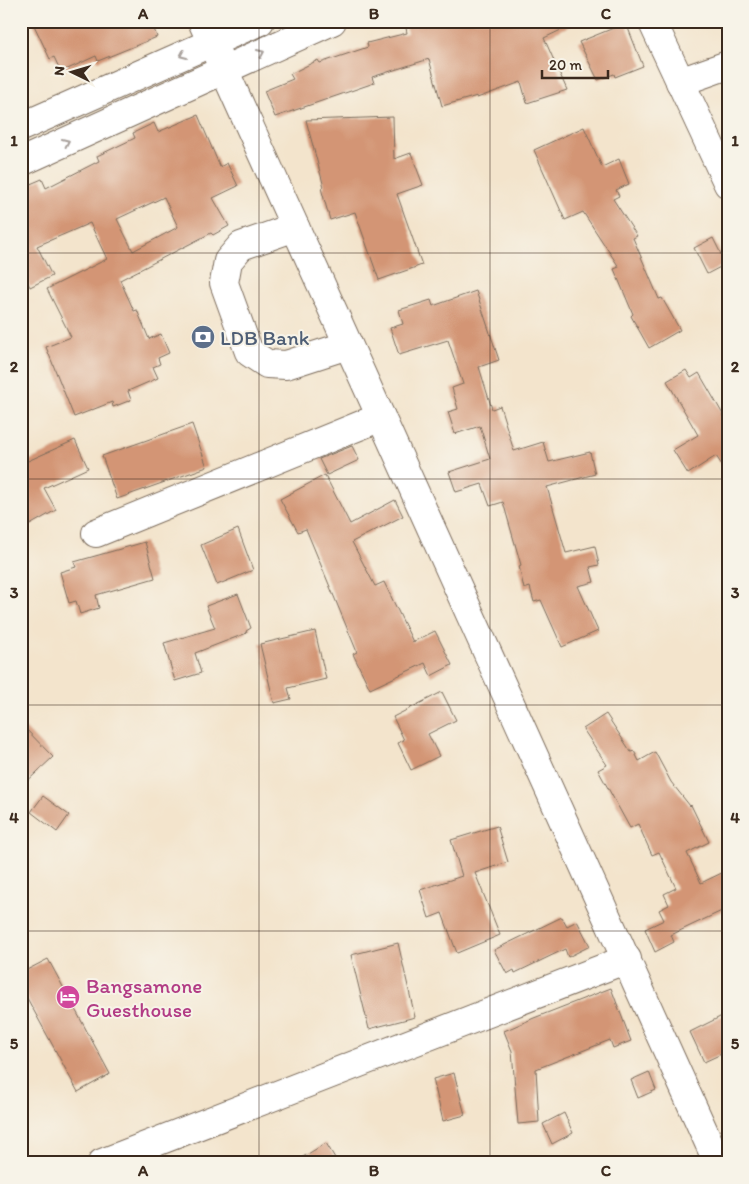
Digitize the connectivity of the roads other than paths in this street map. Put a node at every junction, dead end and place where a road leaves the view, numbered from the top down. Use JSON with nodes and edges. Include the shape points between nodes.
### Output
{"nodes":[{"id":1,"x":260,"y":21,"type":"edge"},
{"id":2,"x":332,"y":21,"type":"edge"},
{"id":3,"x":652,"y":21,"type":"edge"},
{"id":4,"x":207,"y":32,"type":"edge"},
{"id":5,"x":728,"y":65,"type":"edge"},
{"id":6,"x":223,"y":70,"type":"junction"},
{"id":7,"x":680,"y":82,"type":"junction"},
{"id":8,"x":21,"y":127,"type":"edge"},
{"id":9,"x":21,"y":162,"type":"edge"},
{"id":10,"x":728,"y":184,"type":"edge"},
{"id":11,"x":295,"y":227,"type":"junction"},
{"id":12,"x":348,"y":345,"type":"junction"},
{"id":13,"x":381,"y":418,"type":"junction"},
{"id":14,"x":96,"y":533,"type":"dead end"},
{"id":15,"x":627,"y":959,"type":"junction"},
{"id":16,"x":102,"y":1163,"type":"edge"},
{"id":17,"x":718,"y":1163,"type":"edge"}],
"edges":[{"from":1,"to":4,"type":"street"},
{"from":6,"to":2,"type":"street","one_way":true},
{"from":3,"to":7,"type":"street"},
{"from":4,"to":6,"type":"street"},
{"from":4,"to":8,"type":"street","one_way":true},
{"from":5,"to":7,"type":"street"},
{"from":9,"to":6,"type":"street","one_way":true},
{"from":6,"to":11,"type":"street"},
{"from":7,"to":10,"type":"street"},
{"from":11,"to":12,"type":"street"},
{"from":11,"to":12,"type":"street","via":[[241,246],[228,262],[224,283],[249,352],[267,364],[286,365]]},
{"from":12,"to":13,"type":"street"},
{"from":13,"to":14,"type":"street"},
{"from":13,"to":15,"type":"street"},
{"from":15,"to":16,"type":"street"},
{"from":15,"to":17,"type":"street"}]}
